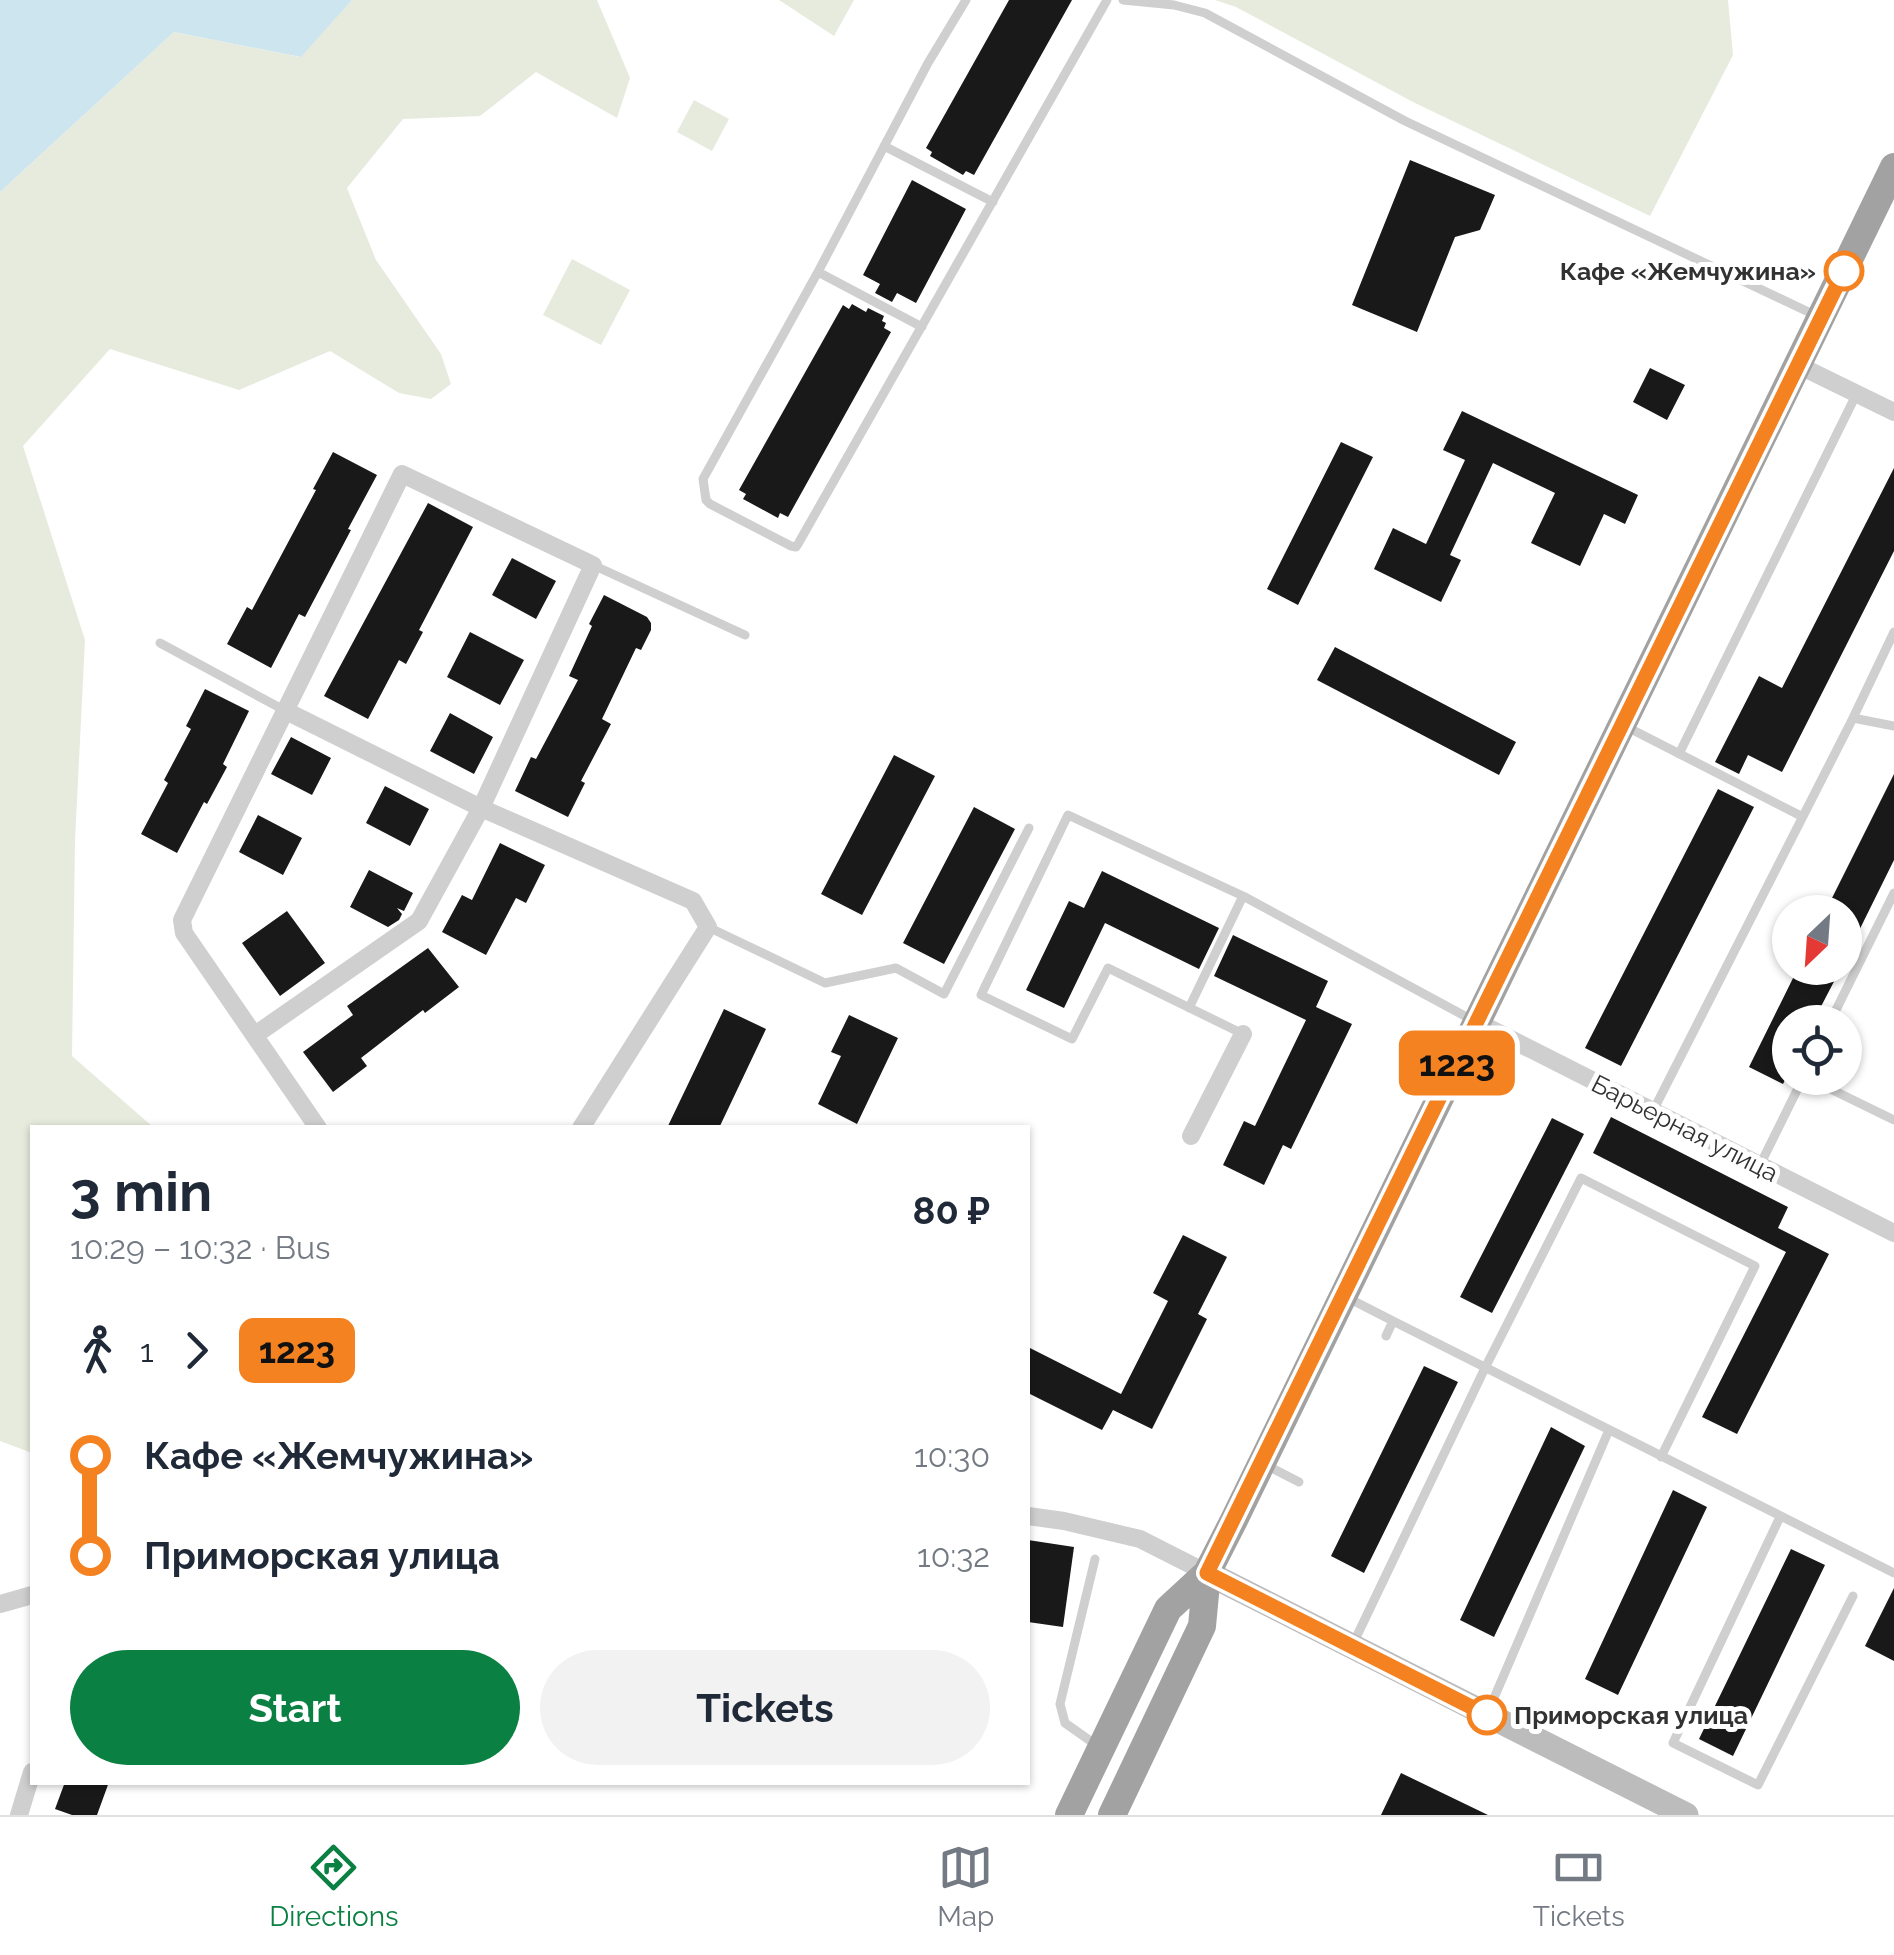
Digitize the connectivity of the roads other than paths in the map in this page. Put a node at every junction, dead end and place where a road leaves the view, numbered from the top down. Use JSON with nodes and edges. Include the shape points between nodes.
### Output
{"nodes":[{"id":1,"x":966,"y":0,"type":"edge"},
{"id":2,"x":1107,"y":0,"type":"edge"},
{"id":3,"x":1123,"y":0,"type":"edge"},
{"id":4,"x":884,"y":146,"type":"junction"},
{"id":5,"x":1894,"y":167,"type":"edge"},
{"id":6,"x":992,"y":202,"type":"junction"},
{"id":7,"x":818,"y":272,"type":"junction"},
{"id":8,"x":1821,"y":318,"type":"junction"},
{"id":9,"x":922,"y":326,"type":"junction"},
{"id":10,"x":1798,"y":366,"type":"junction"},
{"id":11,"x":1856,"y":395,"type":"junction"},
{"id":12,"x":1894,"y":412,"type":"edge"},
{"id":13,"x":594,"y":566,"type":"junction"},
{"id":14,"x":1894,"y":632,"type":"edge"},
{"id":15,"x":746,"y":635,"type":"dead end"},
{"id":16,"x":160,"y":643,"type":"dead end"},
{"id":17,"x":284,"y":710,"type":"junction"},
{"id":18,"x":1853,"y":718,"type":"junction"},
{"id":19,"x":1622,"y":725,"type":"junction"},
{"id":20,"x":1894,"y":726,"type":"edge"},
{"id":21,"x":1678,"y":754,"type":"junction"},
{"id":22,"x":481,"y":808,"type":"junction"},
{"id":23,"x":1801,"y":816,"type":"junction"},
{"id":24,"x":1029,"y":828,"type":"dead end"},
{"id":25,"x":1894,"y":893,"type":"edge"},
{"id":26,"x":1243,"y":896,"type":"junction"},
{"id":27,"x":708,"y":928,"type":"junction"},
{"id":28,"x":1838,"y":1005,"type":"edge"},
{"id":29,"x":1189,"y":1008,"type":"junction"},
{"id":30,"x":1476,"y":1022,"type":"junction"},
{"id":31,"x":1243,"y":1034,"type":"joint"},
{"id":32,"x":255,"y":1035,"type":"junction"},
{"id":33,"x":1797,"y":1095,"type":"edge"},
{"id":34,"x":1842,"y":1095,"type":"edge"},
{"id":35,"x":1652,"y":1111,"type":"junction"},
{"id":36,"x":1894,"y":1120,"type":"edge"},
{"id":37,"x":316,"y":1125,"type":"edge"},
{"id":38,"x":583,"y":1125,"type":"edge"},
{"id":39,"x":1191,"y":1136,"type":"dead end"},
{"id":40,"x":1760,"y":1165,"type":"junction"},
{"id":41,"x":1894,"y":1233,"type":"edge"},
{"id":42,"x":1343,"y":1296,"type":"junction"},
{"id":43,"x":1393,"y":1321,"type":"junction"},
{"id":44,"x":1386,"y":1336,"type":"dead end"},
{"id":45,"x":1485,"y":1368,"type":"junction"},
{"id":46,"x":1609,"y":1430,"type":"junction"},
{"id":47,"x":1661,"y":1456,"type":"junction"},
{"id":48,"x":1261,"y":1463,"type":"junction"},
{"id":49,"x":1299,"y":1482,"type":"dead end"},
{"id":50,"x":1030,"y":1516,"type":"edge"},
{"id":51,"x":1780,"y":1517,"type":"junction"},
{"id":52,"x":1095,"y":1559,"type":"dead end"},
{"id":53,"x":1207,"y":1573,"type":"junction"},
{"id":54,"x":1894,"y":1573,"type":"edge"},
{"id":55,"x":30,"y":1596,"type":"edge"},
{"id":56,"x":1853,"y":1596,"type":"dead end"},
{"id":57,"x":0,"y":1604,"type":"edge"},
{"id":58,"x":1352,"y":1646,"type":"junction"},
{"id":59,"x":1487,"y":1714,"type":"junction"},
{"id":60,"x":1101,"y":1748,"type":"junction"},
{"id":61,"x":30,"y":1779,"type":"edge"},
{"id":62,"x":19,"y":1815,"type":"edge"},
{"id":63,"x":1069,"y":1815,"type":"edge"},
{"id":64,"x":1112,"y":1815,"type":"edge"},
{"id":65,"x":1686,"y":1815,"type":"edge"}],
"edges":[{"from":1,"to":4,"type":"lane"},
{"from":2,"to":6,"type":"lane"},
{"from":3,"to":8,"type":"lane","via":[[1191,8],[1216,18],[1406,121]]},
{"from":4,"to":6,"type":"lane"},
{"from":4,"to":7,"type":"lane"},
{"from":5,"to":8,"type":"highway"},
{"from":6,"to":9,"type":"lane"},
{"from":7,"to":9,"type":"lane"},
{"from":7,"to":9,"type":"lane","via":[[703,479],[706,500],[726,512],[796,547]]},
{"from":8,"to":10,"type":"highway"},
{"from":10,"to":11,"type":"street"},
{"from":10,"to":19,"type":"highway"},
{"from":11,"to":12,"type":"street"},
{"from":11,"to":21,"type":"lane"},
{"from":13,"to":15,"type":"lane"},
{"from":13,"to":17,"type":"street","via":[[402,474]]},
{"from":13,"to":22,"type":"street"},
{"from":14,"to":18,"type":"lane"},
{"from":16,"to":17,"type":"lane"},
{"from":17,"to":22,"type":"street"},
{"from":17,"to":32,"type":"street","via":[[182,920],[184,933]]},
{"from":18,"to":20,"type":"lane"},
{"from":18,"to":23,"type":"lane"},
{"from":19,"to":21,"type":"lane"},
{"from":19,"to":30,"type":"highway"},
{"from":21,"to":23,"type":"lane"},
{"from":22,"to":27,"type":"street","via":[[694,901]]},
{"from":22,"to":32,"type":"street","via":[[420,921]]},
{"from":23,"to":35,"type":"lane"},
{"from":24,"to":27,"type":"lane","via":[[944,994],[896,968],[825,983]]},
{"from":25,"to":28,"type":"lane"},
{"from":26,"to":29,"type":"lane"},
{"from":26,"to":29,"type":"lane","via":[[1068,815],[981,995],[1072,1039],[1108,968]]},
{"from":26,"to":30,"type":"lane"},
{"from":27,"to":38,"type":"street"},
{"from":29,"to":31,"type":"lane"},
{"from":30,"to":35,"type":"street","name":"Барьерная улица"},
{"from":30,"to":42,"type":"highway"},
{"from":31,"to":39,"type":"street"},
{"from":32,"to":37,"type":"street"},
{"from":33,"to":40,"type":"lane"},
{"from":34,"to":36,"type":"lane"},
{"from":35,"to":40,"type":"street","name":"Барьерная улица"},
{"from":40,"to":41,"type":"street","name":"Барьерная улица"},
{"from":42,"to":43,"type":"lane"},
{"from":42,"to":48,"type":"highway"},
{"from":43,"to":44,"type":"lane"},
{"from":43,"to":45,"type":"lane"},
{"from":45,"to":46,"type":"lane"},
{"from":45,"to":47,"type":"lane","via":[[1581,1178],[1755,1266]]},
{"from":45,"to":58,"type":"lane"},
{"from":46,"to":47,"type":"lane"},
{"from":46,"to":59,"type":"lane"},
{"from":47,"to":51,"type":"lane"},
{"from":48,"to":49,"type":"lane"},
{"from":48,"to":53,"type":"highway"},
{"from":50,"to":53,"type":"street","via":[[1140,1539]]},
{"from":51,"to":54,"type":"lane"},
{"from":51,"to":56,"type":"lane","via":[[1672,1743],[1758,1784]]},
{"from":52,"to":60,"type":"lane","via":[[1060,1704],[1065,1723]]},
{"from":53,"to":58,"type":"main road"},
{"from":53,"to":60,"type":"highway","via":[[1168,1610]]},
{"from":53,"to":64,"type":"highway","via":[[1202,1626]]},
{"from":55,"to":57,"type":"street"},
{"from":58,"to":59,"type":"main road"},
{"from":59,"to":65,"type":"main road"},
{"from":60,"to":63,"type":"highway"},
{"from":61,"to":62,"type":"street"}]}
